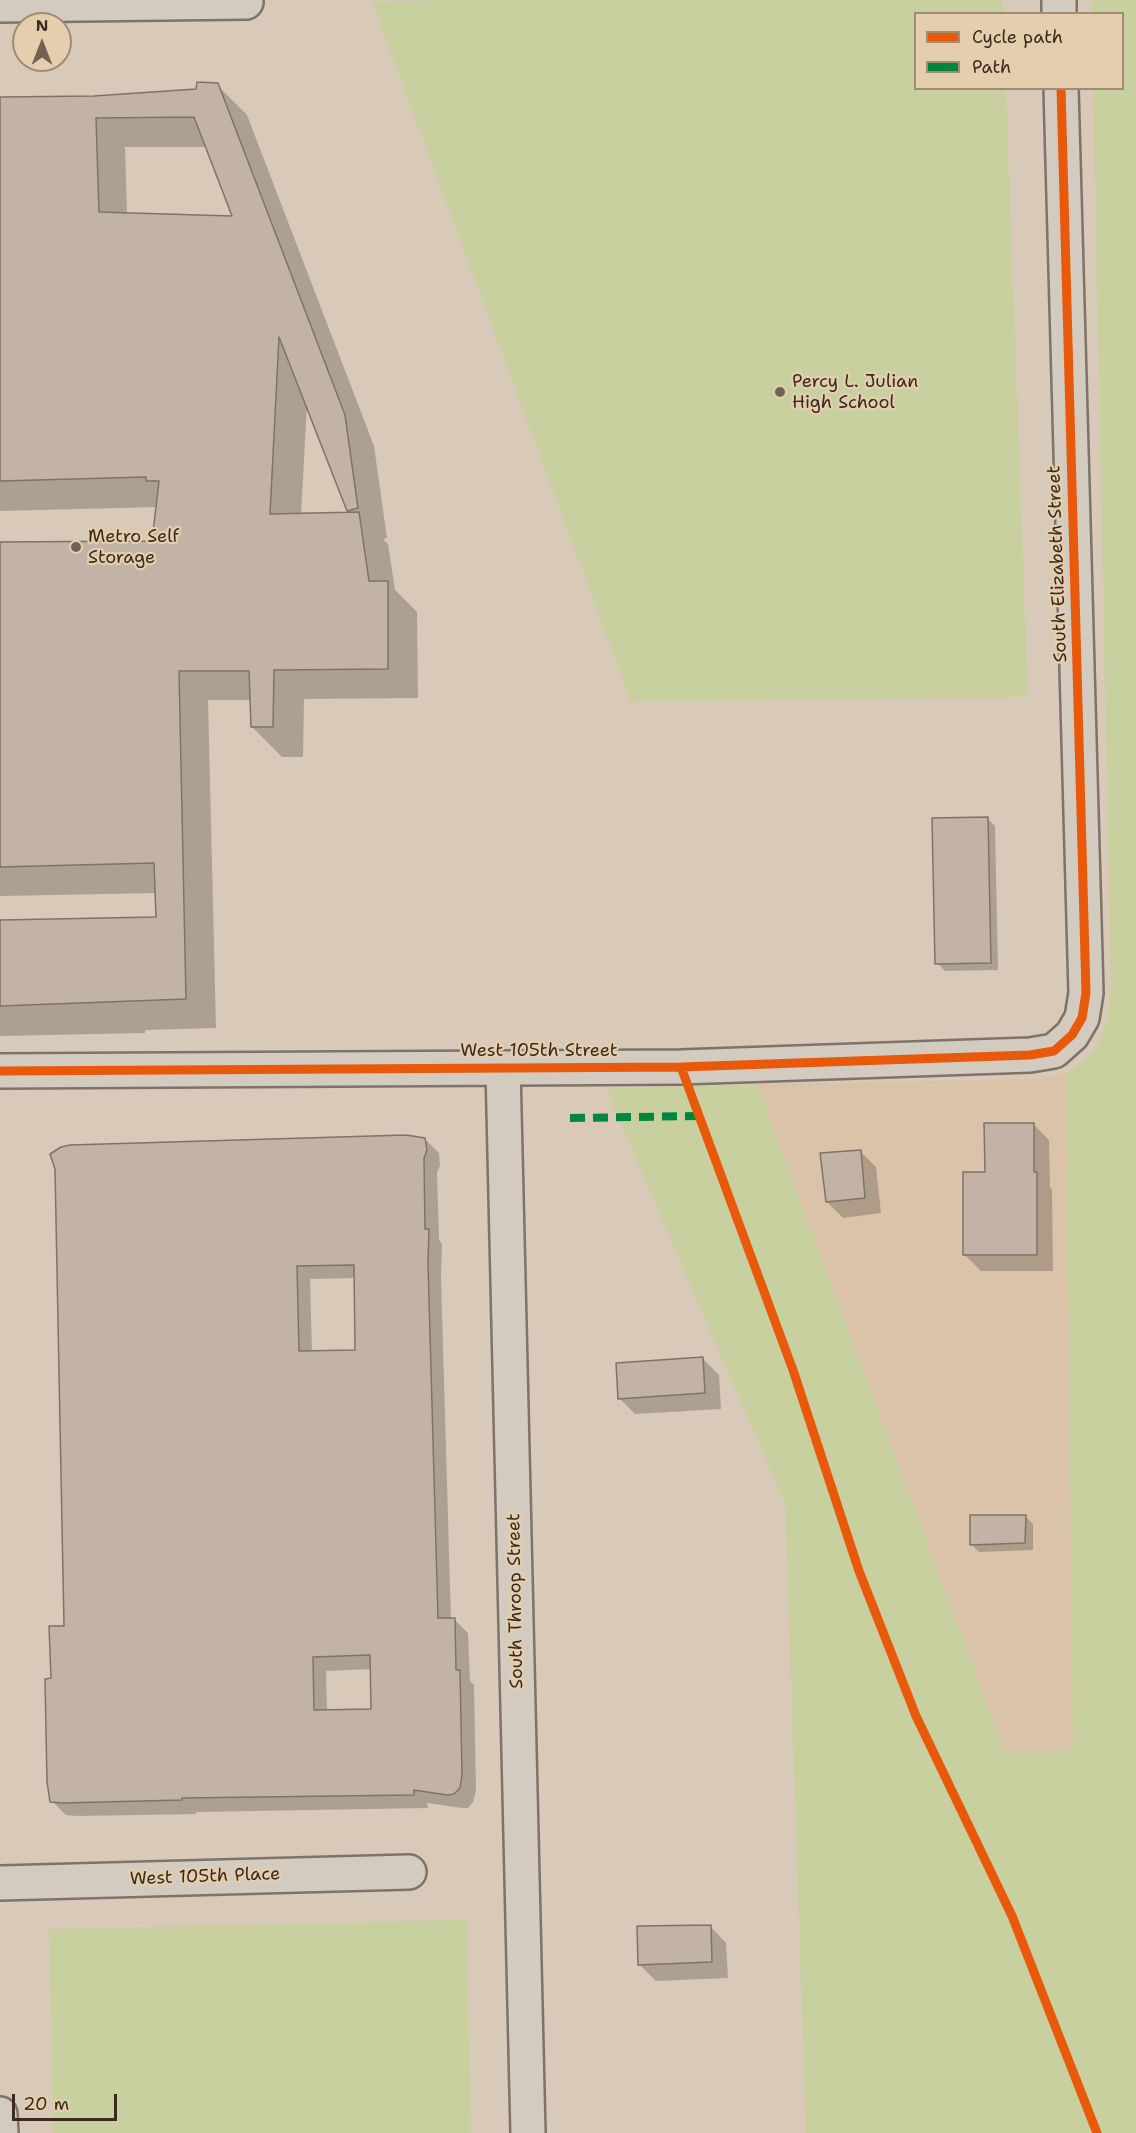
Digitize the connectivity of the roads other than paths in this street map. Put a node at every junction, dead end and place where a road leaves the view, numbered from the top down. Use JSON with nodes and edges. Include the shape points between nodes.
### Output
{"nodes":[{"id":1,"x":246,"y":2,"type":"dead end"},
{"id":2,"x":0,"y":5,"type":"edge"},
{"id":3,"x":1061,"y":90,"type":"edge"},
{"id":4,"x":1072,"y":1035,"type":"joint"},
{"id":5,"x":503,"y":1068,"type":"junction"},
{"id":6,"x":0,"y":1071,"type":"edge"},
{"id":7,"x":409,"y":1872,"type":"dead end"},
{"id":8,"x":0,"y":1883,"type":"edge"},
{"id":9,"x":0,"y":2114,"type":"edge"},
{"id":10,"x":0,"y":2133,"type":"edge"},
{"id":11,"x":528,"y":2133,"type":"edge"}],
"edges":[{"from":1,"to":2,"type":"street"},
{"from":3,"to":4,"type":"street","name":"South Elizabeth Street","via":[[1086,993],[1082,1018]]},
{"from":4,"to":5,"type":"street","name":"West 105th Street","via":[[1054,1051],[1030,1055],[681,1067]]},
{"from":5,"to":6,"type":"street","name":"West 105th Street"},
{"from":5,"to":11,"type":"street","name":"South Throop Street"},
{"from":7,"to":8,"type":"street","name":"West 105th Place"},
{"from":9,"to":10,"type":"street"}]}
